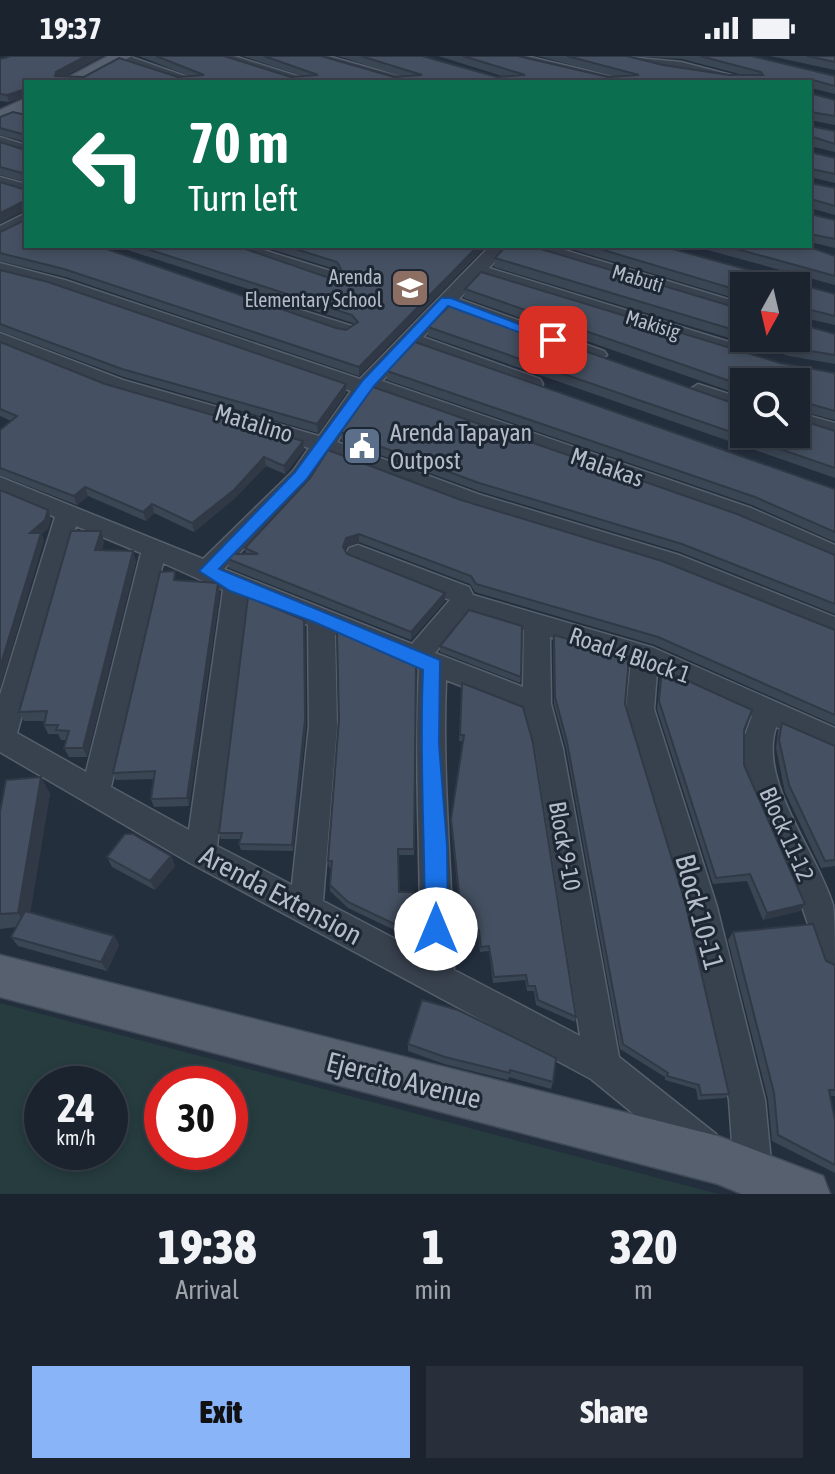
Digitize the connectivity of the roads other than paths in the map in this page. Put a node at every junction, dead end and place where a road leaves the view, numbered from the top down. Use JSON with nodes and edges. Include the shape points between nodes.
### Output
{"nodes":[{"id":1,"x":219,"y":56,"type":"edge"},
{"id":2,"x":311,"y":56,"type":"edge"},
{"id":3,"x":506,"y":56,"type":"edge"},
{"id":4,"x":624,"y":56,"type":"edge"},
{"id":5,"x":122,"y":57,"type":"edge"},
{"id":6,"x":683,"y":63,"type":"edge"},
{"id":7,"x":80,"y":80,"type":"edge"},
{"id":8,"x":189,"y":80,"type":"edge"},
{"id":9,"x":302,"y":80,"type":"edge"},
{"id":10,"x":404,"y":80,"type":"edge"},
{"id":11,"x":619,"y":80,"type":"edge"},
{"id":12,"x":665,"y":80,"type":"edge"},
{"id":13,"x":744,"y":80,"type":"edge"},
{"id":14,"x":0,"y":142,"type":"edge"},
{"id":15,"x":24,"y":149,"type":"edge"},
{"id":16,"x":0,"y":182,"type":"edge"},
{"id":17,"x":24,"y":188,"type":"edge"},
{"id":18,"x":238,"y":248,"type":"edge"},
{"id":19,"x":498,"y":248,"type":"edge"},
{"id":20,"x":539,"y":248,"type":"edge"},
{"id":21,"x":0,"y":269,"type":"edge"},
{"id":22,"x":476,"y":270,"type":"junction"},
{"id":23,"x":330,"y":277,"type":"edge"},
{"id":24,"x":231,"y":293,"type":"edge"},
{"id":25,"x":446,"y":301,"type":"junction"},
{"id":26,"x":730,"y":306,"type":"edge"},
{"id":27,"x":345,"y":330,"type":"edge"},
{"id":28,"x":0,"y":339,"type":"edge"},
{"id":29,"x":409,"y":339,"type":"junction"},
{"id":30,"x":755,"y":356,"type":"edge"},
{"id":31,"x":617,"y":363,"type":"edge"},
{"id":32,"x":674,"y":383,"type":"edge"},
{"id":33,"x":366,"y":386,"type":"junction"},
{"id":34,"x":554,"y":391,"type":"edge"},
{"id":35,"x":730,"y":401,"type":"edge"},
{"id":36,"x":810,"y":423,"type":"edge"},
{"id":37,"x":835,"y":430,"type":"edge"},
{"id":38,"x":322,"y":445,"type":"junction"},
{"id":39,"x":0,"y":485,"type":"edge"},
{"id":40,"x":68,"y":514,"type":"junction"},
{"id":41,"x":154,"y":549,"type":"junction"},
{"id":42,"x":358,"y":554,"type":"dead end"},
{"id":43,"x":835,"y":555,"type":"edge"},
{"id":44,"x":207,"y":571,"type":"junction"},
{"id":45,"x":236,"y":586,"type":"junction"},
{"id":46,"x":463,"y":602,"type":"junction"},
{"id":47,"x":320,"y":617,"type":"junction"},
{"id":48,"x":537,"y":625,"type":"junction"},
{"id":49,"x":835,"y":628,"type":"edge"},
{"id":50,"x":645,"y":655,"type":"junction"},
{"id":51,"x":424,"y":662,"type":"junction"},
{"id":52,"x":537,"y":704,"type":"junction"},
{"id":53,"x":768,"y":709,"type":"junction"},
{"id":54,"x":0,"y":738,"type":"edge"},
{"id":55,"x":835,"y":741,"type":"edge"},
{"id":56,"x":95,"y":793,"type":"junction"},
{"id":57,"x":201,"y":853,"type":"junction"},
{"id":58,"x":306,"y":908,"type":"junction"},
{"id":59,"x":835,"y":957,"type":"edge"},
{"id":60,"x":0,"y":976,"type":"edge"},
{"id":61,"x":437,"y":977,"type":"junction"},
{"id":62,"x":603,"y":1067,"type":"junction"},
{"id":63,"x":736,"y":1166,"type":"junction"},
{"id":64,"x":805,"y":1194,"type":"edge"}],
"edges":[{"from":1,"to":9,"type":"street"},
{"from":2,"to":10,"type":"street"},
{"from":3,"to":11,"type":"street"},
{"from":4,"to":6,"type":"street"},
{"from":5,"to":7,"type":"main road"},
{"from":5,"to":8,"type":"street"},
{"from":6,"to":12,"type":"street"},
{"from":6,"to":13,"type":"street"},
{"from":14,"to":15,"type":"street"},
{"from":16,"to":17,"type":"street"},
{"from":18,"to":23,"type":"street"},
{"from":19,"to":22,"type":"street"},
{"from":20,"to":26,"type":"street","name":"Mabuti"},
{"from":21,"to":33,"type":"street","name":"Malakas"},
{"from":22,"to":25,"type":"street"},
{"from":22,"to":30,"type":"street","name":"Makisig"},
{"from":24,"to":27,"type":"street"},
{"from":25,"to":29,"type":"street"},
{"from":25,"to":31,"type":"street"},
{"from":28,"to":38,"type":"street","name":"Matalino","via":[[116,385]]},
{"from":29,"to":33,"type":"street"},
{"from":29,"to":34,"type":"street"},
{"from":32,"to":35,"type":"street"},
{"from":33,"to":38,"type":"street"},
{"from":33,"to":43,"type":"street","name":"Malakas","via":[[755,519]]},
{"from":36,"to":37,"type":"street"},
{"from":38,"to":44,"type":"street","via":[[301,476]]},
{"from":38,"to":49,"type":"street","name":"Matalino","via":[[470,500],[608,540]]},
{"from":39,"to":40,"type":"street"},
{"from":40,"to":41,"type":"street"},
{"from":40,"to":54,"type":"street"},
{"from":41,"to":44,"type":"street"},
{"from":41,"to":56,"type":"street"},
{"from":42,"to":46,"type":"street","name":"Road 4 Block 1","via":[[460,594]]},
{"from":44,"to":45,"type":"street"},
{"from":45,"to":47,"type":"street"},
{"from":45,"to":57,"type":"street"},
{"from":46,"to":48,"type":"street","name":"Road 4 Block 1"},
{"from":46,"to":51,"type":"street"},
{"from":47,"to":51,"type":"street"},
{"from":47,"to":58,"type":"street","via":[[326,664],[325,738]]},
{"from":48,"to":50,"type":"street","name":"Road 4 Block 1"},
{"from":48,"to":52,"type":"street","name":"Block 9-10"},
{"from":50,"to":53,"type":"street","name":"Road 4 Block 1"},
{"from":50,"to":63,"type":"street","name":"Block 10-11","via":[[640,709],[701,907],[747,1100]]},
{"from":51,"to":52,"type":"street"},
{"from":51,"to":61,"type":"street","via":[[436,845]]},
{"from":52,"to":62,"type":"street","name":"Block 9-10"},
{"from":53,"to":55,"type":"street","name":"Road 4 Block 1"},
{"from":53,"to":59,"type":"street","name":"Block 11-12","via":[[758,738],[758,771],[811,886]]},
{"from":54,"to":56,"type":"street","name":"Arenda Extension"},
{"from":56,"to":57,"type":"street","name":"Arenda Extension"},
{"from":57,"to":58,"type":"street","name":"Arenda Extension"},
{"from":58,"to":61,"type":"street","name":"Arenda Extension"},
{"from":60,"to":63,"type":"main road","name":"Ejercito Avenue"},
{"from":61,"to":62,"type":"street","name":"Arenda Extension"},
{"from":62,"to":63,"type":"street","name":"Arenda Extension"},
{"from":63,"to":64,"type":"main road","name":"Ejercito Avenue"}]}
